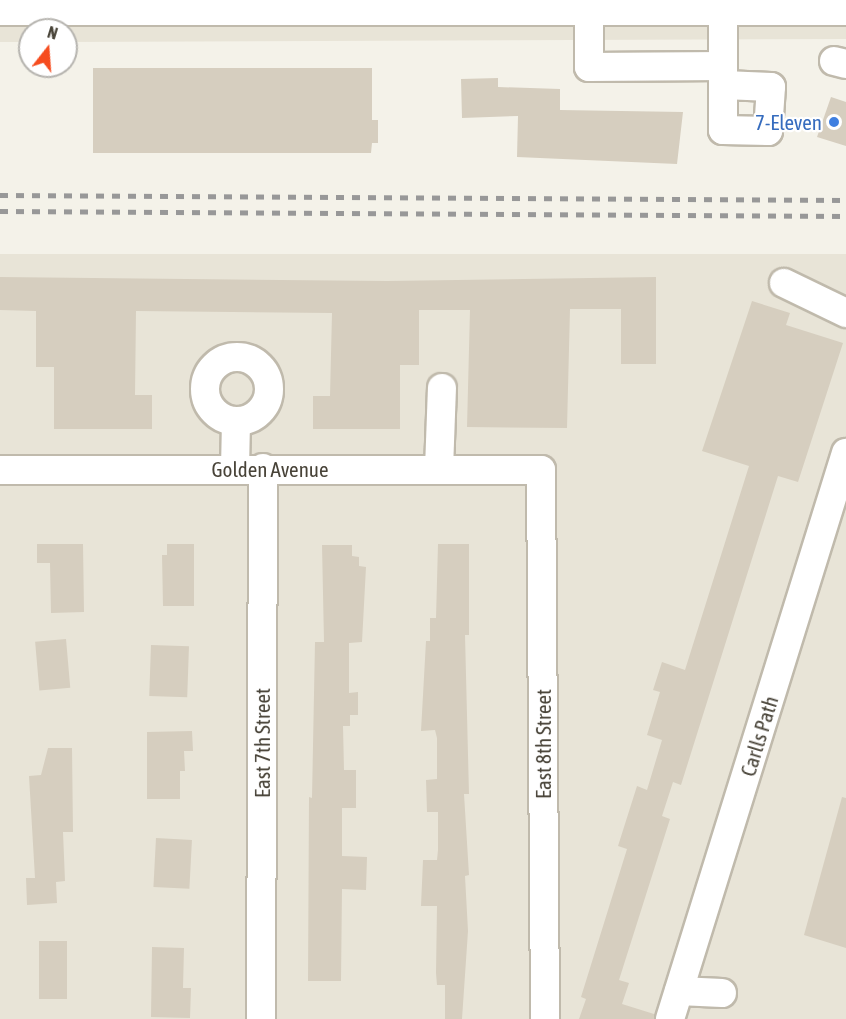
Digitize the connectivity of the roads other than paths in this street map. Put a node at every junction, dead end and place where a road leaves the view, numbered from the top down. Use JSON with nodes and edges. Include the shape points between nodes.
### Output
{"nodes":[{"id":1,"x":322,"y":5,"type":"edge"},
{"id":2,"x":590,"y":6,"type":"edge"},
{"id":3,"x":657,"y":6,"type":"edge"},
{"id":4,"x":15,"y":7,"type":"edge"},
{"id":5,"x":846,"y":10,"type":"edge"},
{"id":6,"x":723,"y":11,"type":"junction"},
{"id":7,"x":784,"y":283,"type":"dead end"},
{"id":8,"x":846,"y":313,"type":"edge"},
{"id":9,"x":442,"y":388,"type":"dead end"},
{"id":10,"x":236,"y":421,"type":"dead end"},
{"id":11,"x":845,"y":458,"type":"edge"},
{"id":12,"x":249,"y":468,"type":"junction"},
{"id":13,"x":439,"y":469,"type":"junction"},
{"id":14,"x":0,"y":470,"type":"edge"},
{"id":15,"x":541,"y":470,"type":"joint"},
{"id":16,"x":679,"y":991,"type":"junction"},
{"id":17,"x":722,"y":993,"type":"dead end"},
{"id":18,"x":261,"y":1019,"type":"edge"},
{"id":19,"x":545,"y":1019,"type":"edge"},
{"id":20,"x":670,"y":1019,"type":"edge"}],
"edges":[{"from":1,"to":2,"type":"street"},
{"from":1,"to":4,"type":"street"},
{"from":2,"to":3,"type":"street"},
{"from":2,"to":6,"type":"street","via":[[589,67],[723,75]]},
{"from":3,"to":6,"type":"street"},
{"from":5,"to":6,"type":"street"},
{"from":7,"to":8,"type":"street"},
{"from":9,"to":13,"type":"street"},
{"from":10,"to":12,"type":"street","name":"East 7th Street"},
{"from":11,"to":16,"type":"street","name":"Carlls Path"},
{"from":12,"to":13,"type":"street","name":"Golden Avenue"},
{"from":12,"to":14,"type":"street","name":"Golden Avenue"},
{"from":12,"to":18,"type":"street","name":"East 7th Street"},
{"from":13,"to":15,"type":"street","name":"Golden Avenue"},
{"from":15,"to":19,"type":"street","name":"East 8th Street"},
{"from":16,"to":17,"type":"street"},
{"from":16,"to":20,"type":"street","name":"Carlls Path"}]}
